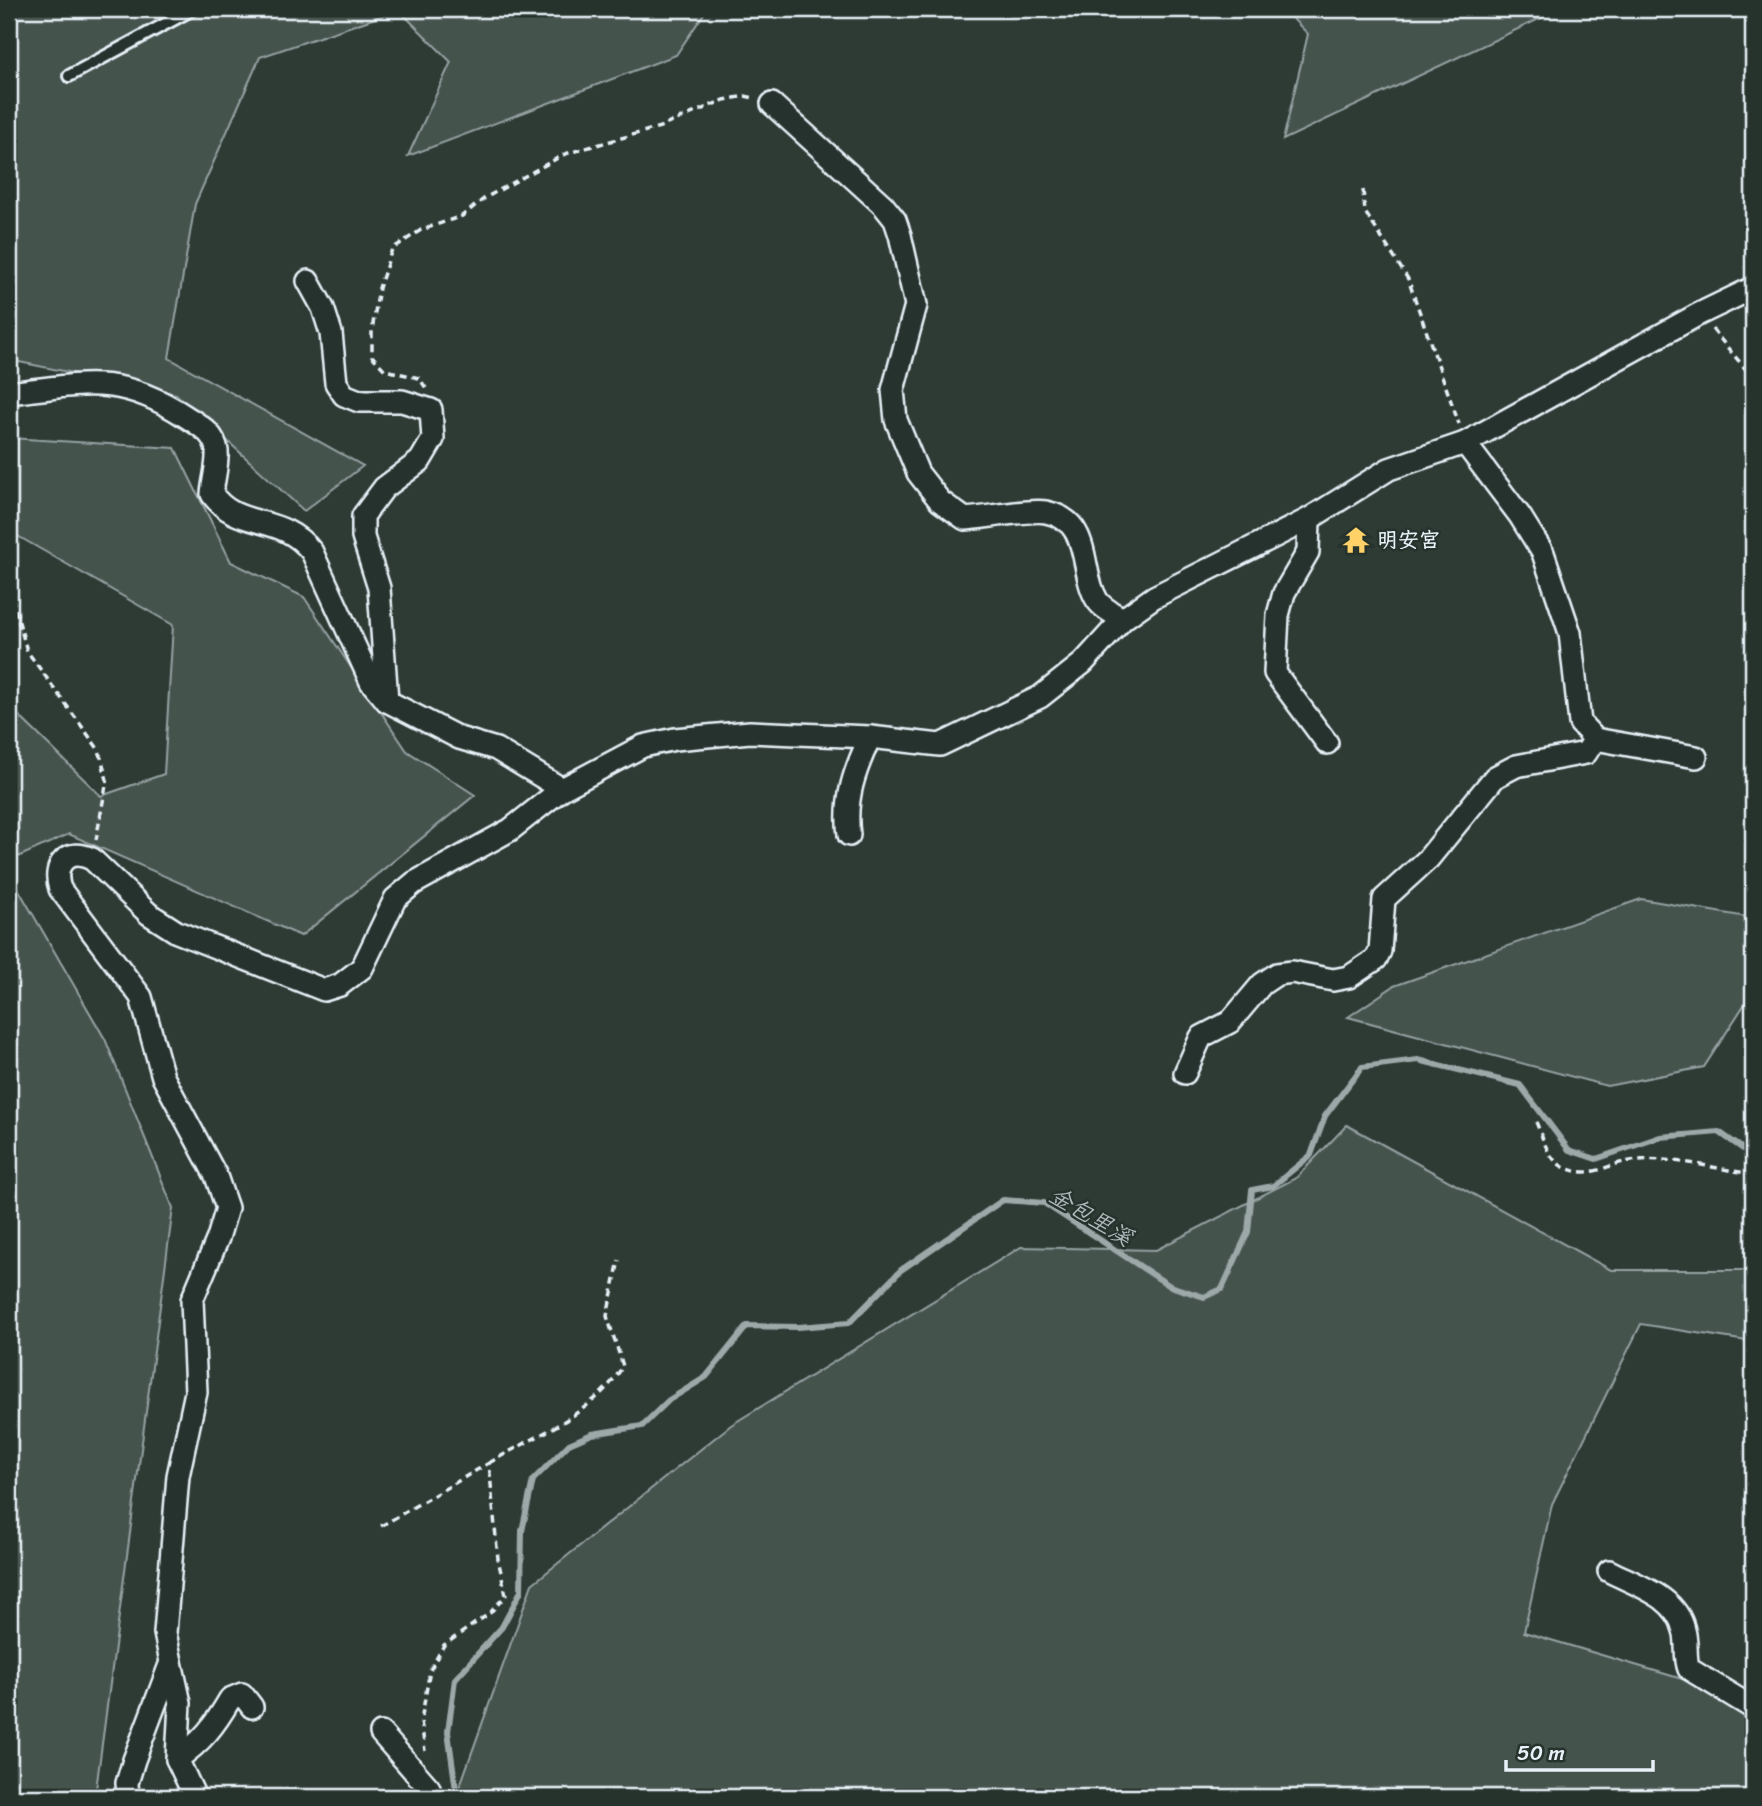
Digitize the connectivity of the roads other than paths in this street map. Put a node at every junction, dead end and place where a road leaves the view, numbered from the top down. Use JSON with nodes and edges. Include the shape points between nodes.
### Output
{"nodes":[{"id":1,"x":193,"y":9,"type":"edge"},
{"id":2,"x":69,"y":76,"type":"dead end"},
{"id":3,"x":772,"y":104,"type":"road end"},
{"id":4,"x":308,"y":281,"type":"dead end"},
{"id":5,"x":1753,"y":288,"type":"edge"},
{"id":6,"x":9,"y":393,"type":"edge"},
{"id":7,"x":1465,"y":443,"type":"junction"},
{"id":8,"x":1310,"y":519,"type":"junction"},
{"id":9,"x":1123,"y":620,"type":"junction"},
{"id":10,"x":387,"y":701,"type":"junction"},
{"id":11,"x":870,"y":737,"type":"junction"},
{"id":12,"x":1595,"y":739,"type":"junction"},
{"id":13,"x":1328,"y":743,"type":"dead end"},
{"id":14,"x":1696,"y":757,"type":"dead end"},
{"id":15,"x":562,"y":789,"type":"junction"},
{"id":16,"x":849,"y":835,"type":"dead end"},
{"id":17,"x":1185,"y":1073,"type":"dead end"},
{"id":18,"x":1609,"y":1571,"type":"dead end"},
{"id":19,"x":171,"y":1662,"type":"junction"},
{"id":20,"x":252,"y":1707,"type":"dead end"},
{"id":21,"x":1753,"y":1708,"type":"edge"},
{"id":22,"x":381,"y":1733,"type":"dead end"},
{"id":23,"x":177,"y":1759,"type":"junction"},
{"id":24,"x":430,"y":1793,"type":"edge"},
{"id":25,"x":128,"y":1797,"type":"edge"},
{"id":26,"x":195,"y":1797,"type":"edge"}],
"edges":[{"from":1,"to":2,"type":"lane"},
{"from":3,"to":9,"type":"street","via":[[895,220],[916,304],[892,402],[918,473],[940,501],[965,519],[1046,512],[1068,523],[1084,544],[1090,586],[1098,603]]},
{"from":4,"to":10,"type":"street","via":[[331,333],[336,383],[344,395],[359,401],[402,401],[431,410],[433,439],[420,461],[384,488],[363,516],[363,537],[379,588]]},
{"from":5,"to":7,"type":"street"},
{"from":6,"to":10,"type":"street","via":[[116,384],[155,396],[203,428],[217,450],[212,494],[219,505],[233,515],[276,525],[299,536],[312,552],[371,682]]},
{"from":7,"to":8,"type":"street","via":[[1389,468]]},
{"from":7,"to":12,"type":"street","via":[[1543,553],[1570,633],[1580,723]]},
{"from":8,"to":9,"type":"street","via":[[1154,597]]},
{"from":8,"to":13,"type":"street","via":[[1308,552],[1284,593],[1278,615],[1275,673]]},
{"from":9,"to":11,"type":"street","via":[[1083,663],[1040,697],[976,730],[940,746]]},
{"from":10,"to":15,"type":"street","via":[[459,738],[496,749]]},
{"from":11,"to":15,"type":"street","via":[[750,732],[675,739],[643,746]]},
{"from":11,"to":16,"type":"street","via":[[852,777],[846,814]]},
{"from":12,"to":14,"type":"street"},
{"from":12,"to":17,"type":"street","via":[[1586,753],[1516,766],[1495,777],[1428,859],[1384,898],[1381,951],[1376,959],[1349,977],[1334,980],[1293,972],[1278,974],[1262,984],[1230,1022],[1201,1037]]},
{"from":15,"to":19,"type":"street","via":[[510,830],[414,883],[395,899],[362,968],[340,985],[324,990],[177,932],[149,914],[92,859],[81,854],[68,857],[59,866],[60,889],[141,997],[163,1077],[216,1176],[227,1208],[192,1300],[196,1392],[177,1489],[165,1633]]},
{"from":18,"to":21,"type":"street","via":[[1674,1607],[1685,1631],[1689,1669]]},
{"from":19,"to":23,"type":"street","via":[[180,1703]]},
{"from":19,"to":25,"type":"street","via":[[134,1760]]},
{"from":20,"to":23,"type":"street","via":[[242,1694],[230,1699],[198,1745]]},
{"from":22,"to":24,"type":"street"},
{"from":23,"to":26,"type":"street"}]}
